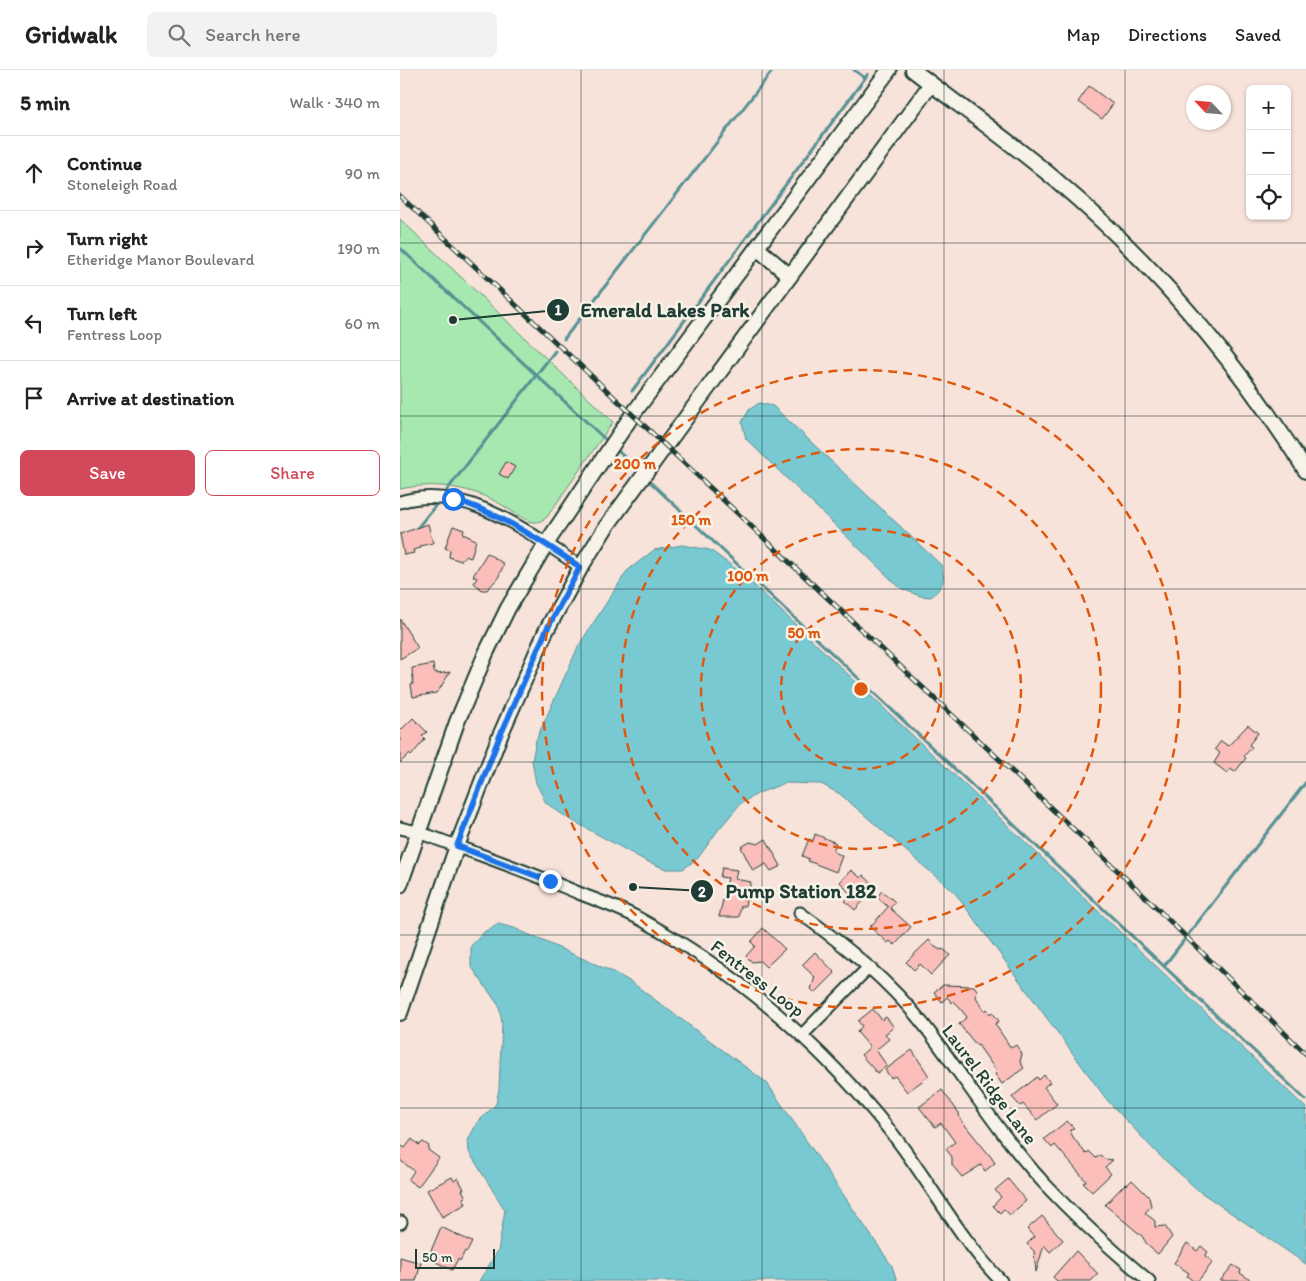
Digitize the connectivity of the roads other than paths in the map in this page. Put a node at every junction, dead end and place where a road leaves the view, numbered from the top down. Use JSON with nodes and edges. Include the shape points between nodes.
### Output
{"nodes":[{"id":1,"x":889,"y":70,"type":"edge"},
{"id":2,"x":913,"y":70,"type":"edge"},
{"id":3,"x":931,"y":84,"type":"junction"},
{"id":4,"x":757,"y":248,"type":"junction"},
{"id":5,"x":790,"y":276,"type":"junction"},
{"id":6,"x":1306,"y":471,"type":"edge"},
{"id":7,"x":400,"y":502,"type":"edge"},
{"id":8,"x":546,"y":544,"type":"junction"},
{"id":9,"x":580,"y":567,"type":"junction"},
{"id":10,"x":400,"y":828,"type":"edge"},
{"id":11,"x":418,"y":832,"type":"junction"},
{"id":12,"x":457,"y":846,"type":"junction"},
{"id":13,"x":400,"y":885,"type":"edge"},
{"id":14,"x":800,"y":913,"type":"dead end"},
{"id":15,"x":869,"y":967,"type":"junction"},
{"id":16,"x":400,"y":1013,"type":"edge"},
{"id":17,"x":802,"y":1035,"type":"junction"},
{"id":18,"x":1001,"y":1281,"type":"edge"},
{"id":19,"x":1149,"y":1281,"type":"edge"}],
"edges":[{"from":1,"to":4,"type":"main road"},
{"from":2,"to":3,"type":"main road"},
{"from":3,"to":5,"type":"main road"},
{"from":3,"to":6,"type":"main road","via":[[1057,181],[1136,255],[1242,376]]},
{"from":4,"to":5,"type":"main road"},
{"from":4,"to":8,"type":"main road","via":[[633,414]]},
{"from":5,"to":9,"type":"main road"},
{"from":7,"to":8,"type":"street","via":[[431,497],[453,499],[502,518]]},
{"from":8,"to":9,"type":"street"},
{"from":8,"to":11,"type":"main road","via":[[486,652]]},
{"from":9,"to":12,"type":"main road","via":[[546,631],[499,738]]},
{"from":10,"to":11,"type":"street","name":"Fentress Loop"},
{"from":11,"to":12,"type":"street","name":"Fentress Loop"},
{"from":11,"to":13,"type":"main road"},
{"from":12,"to":16,"type":"main road"},
{"from":12,"to":17,"type":"street","name":"Fentress Loop","via":[[639,918],[689,947],[746,988]]},
{"from":14,"to":15,"type":"street","name":"Laurel Ridge Lane","via":[[849,948]]},
{"from":15,"to":17,"type":"street"},
{"from":15,"to":19,"type":"street","name":"Laurel Ridge Lane","via":[[923,1024],[1042,1182]]},
{"from":17,"to":18,"type":"street","name":"Fentress Loop","via":[[891,1132],[971,1245]]}]}
